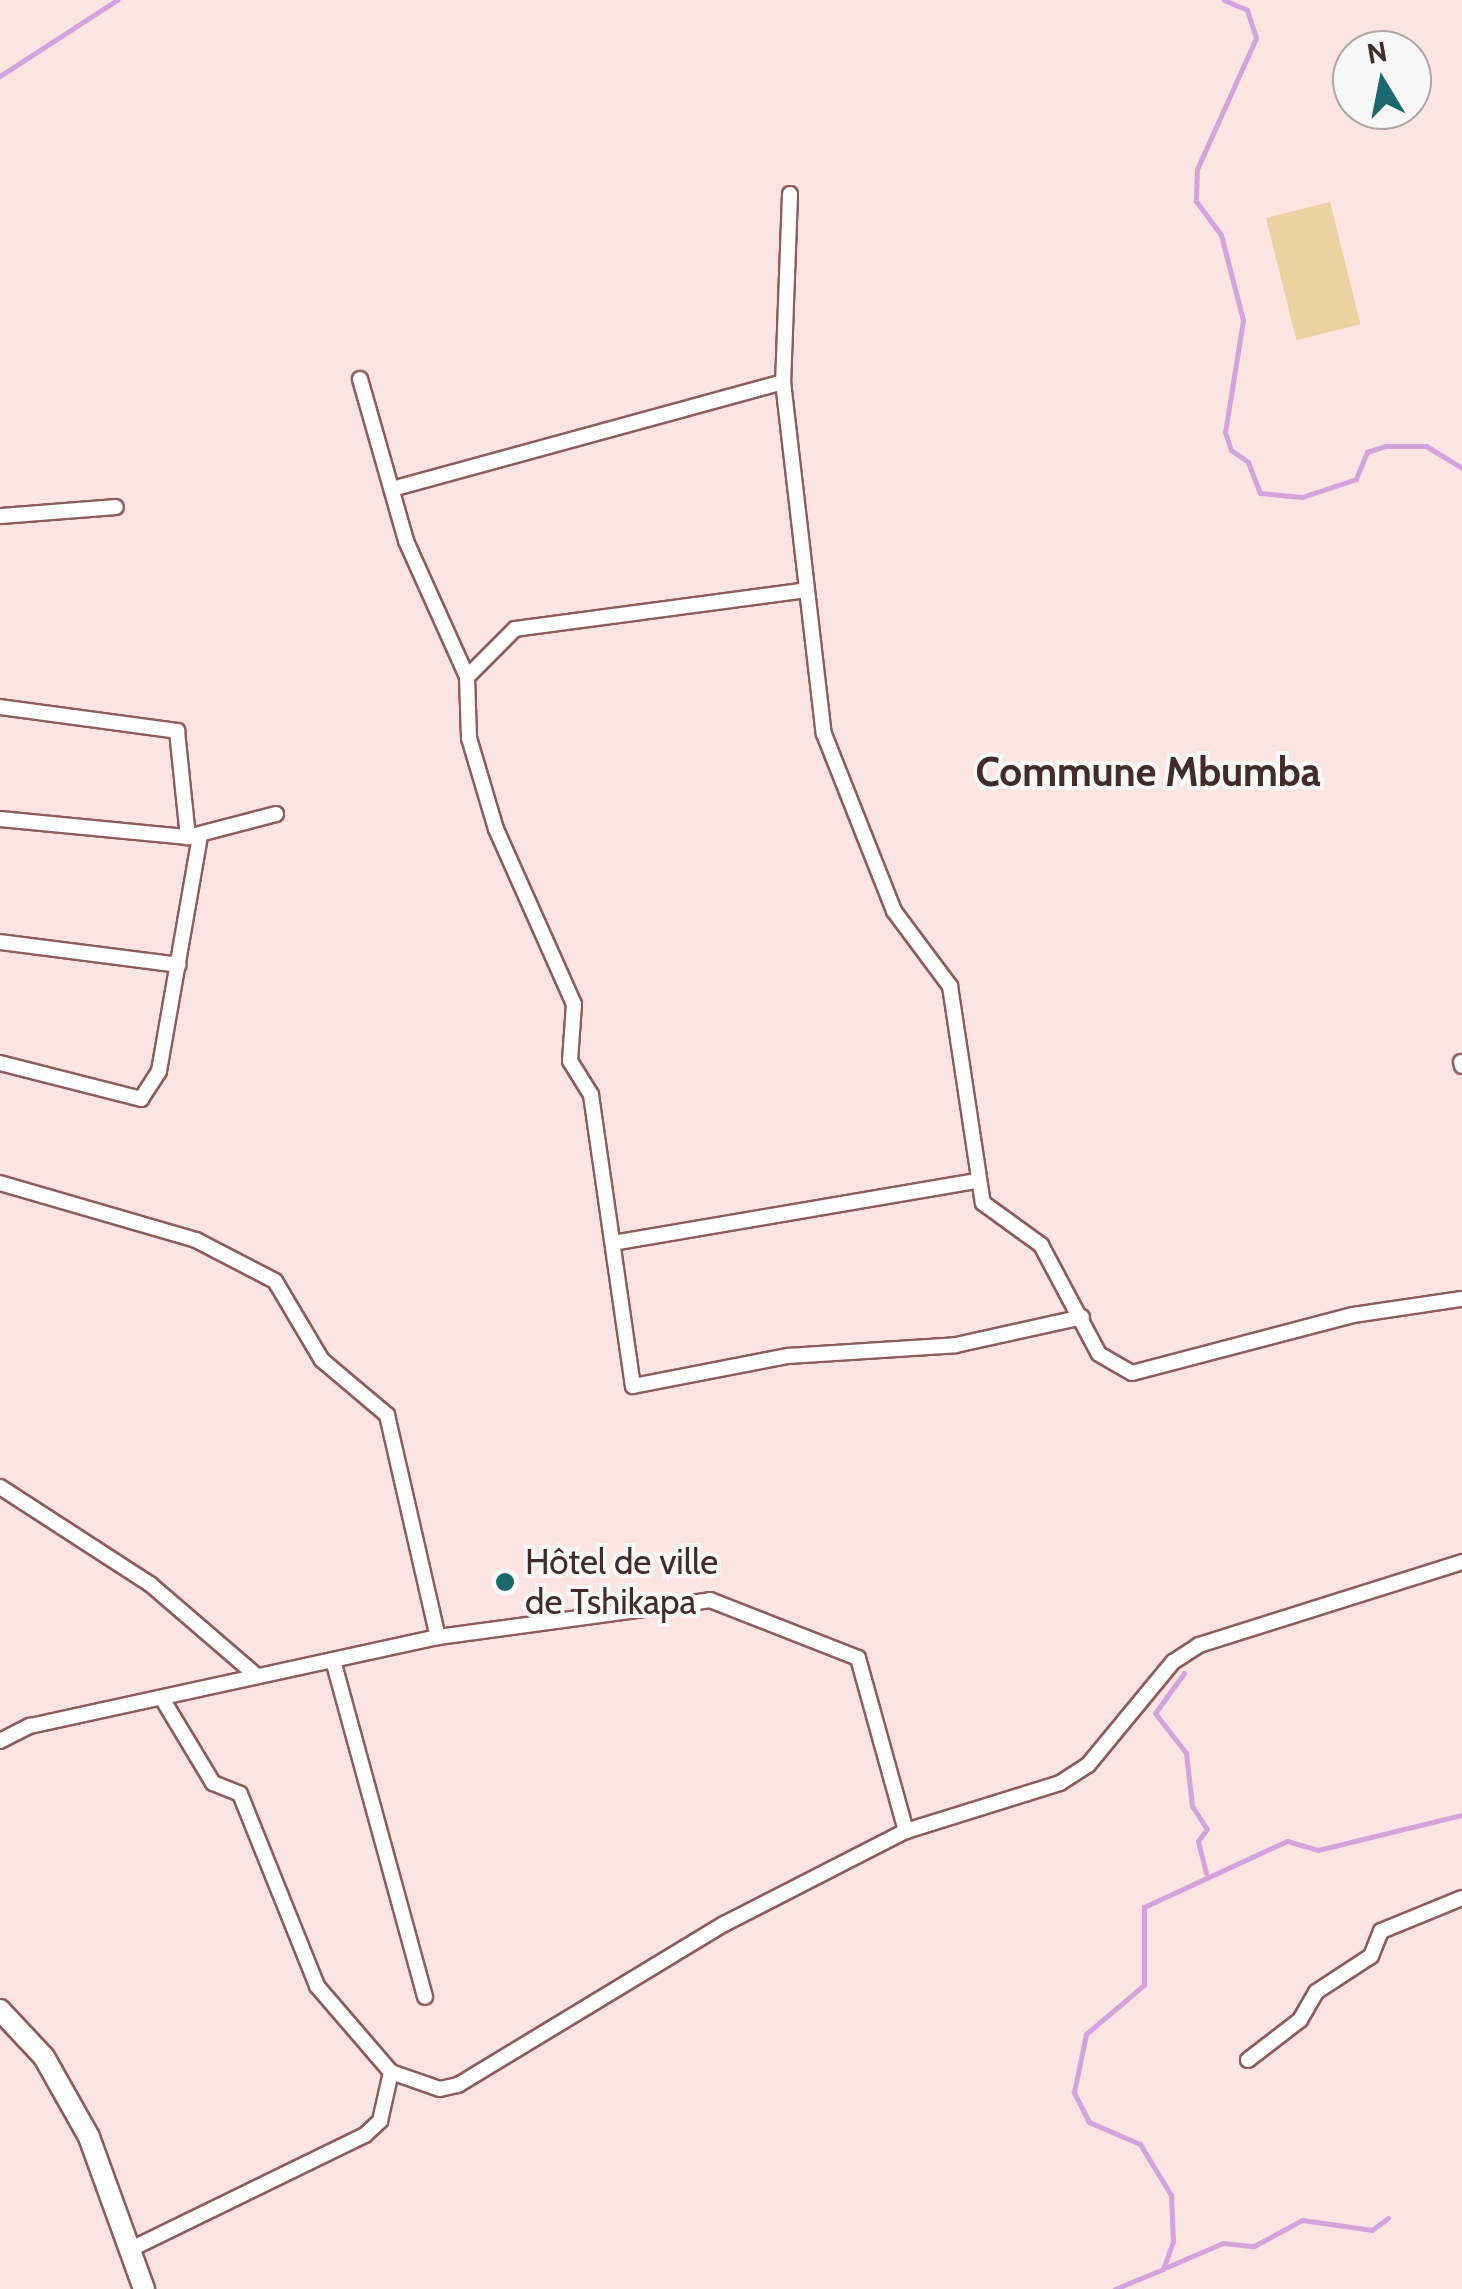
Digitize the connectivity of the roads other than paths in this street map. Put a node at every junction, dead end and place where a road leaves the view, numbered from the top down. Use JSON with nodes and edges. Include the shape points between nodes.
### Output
{"nodes":[{"id":1,"x":790,"y":194,"type":"dead end"},
{"id":2,"x":360,"y":379,"type":"dead end"},
{"id":3,"x":783,"y":382,"type":"junction"},
{"id":4,"x":396,"y":488,"type":"junction"},
{"id":5,"x":116,"y":507,"type":"dead end"},
{"id":6,"x":0,"y":516,"type":"edge"},
{"id":7,"x":801,"y":591,"type":"junction"},
{"id":8,"x":466,"y":677,"type":"junction"},
{"id":9,"x":0,"y":706,"type":"edge"},
{"id":10,"x":276,"y":814,"type":"dead end"},
{"id":11,"x":0,"y":819,"type":"edge"},
{"id":12,"x":194,"y":836,"type":"junction"},
{"id":13,"x":0,"y":942,"type":"edge"},
{"id":14,"x":178,"y":964,"type":"junction"},
{"id":15,"x":0,"y":1063,"type":"edge"},
{"id":16,"x":976,"y":1180,"type":"junction"},
{"id":17,"x":0,"y":1184,"type":"edge"},
{"id":18,"x":612,"y":1243,"type":"junction"},
{"id":19,"x":1462,"y":1299,"type":"edge"},
{"id":20,"x":1082,"y":1317,"type":"junction"},
{"id":21,"x":0,"y":1487,"type":"edge"},
{"id":22,"x":1462,"y":1562,"type":"edge"},
{"id":23,"x":438,"y":1637,"type":"junction"},
{"id":24,"x":334,"y":1664,"type":"junction"},
{"id":25,"x":256,"y":1676,"type":"junction"},
{"id":26,"x":163,"y":1700,"type":"junction"},
{"id":27,"x":0,"y":1741,"type":"edge"},
{"id":28,"x":906,"y":1830,"type":"junction"},
{"id":29,"x":1462,"y":1898,"type":"edge"},
{"id":30,"x":424,"y":1997,"type":"dead end"},
{"id":31,"x":0,"y":2010,"type":"edge"},
{"id":32,"x":1248,"y":2060,"type":"dead end"},
{"id":33,"x":391,"y":2072,"type":"junction"},
{"id":34,"x":129,"y":2250,"type":"junction"},
{"id":35,"x":144,"y":2289,"type":"edge"}],
"edges":[{"from":1,"to":3,"type":"street"},
{"from":2,"to":4,"type":"street"},
{"from":3,"to":4,"type":"street"},
{"from":3,"to":7,"type":"street"},
{"from":4,"to":8,"type":"street","via":[[406,541]]},
{"from":5,"to":6,"type":"street"},
{"from":7,"to":8,"type":"street","via":[[515,628]]},
{"from":7,"to":16,"type":"street","via":[[824,734],[860,832],[894,912],[950,986]]},
{"from":8,"to":18,"type":"street","via":[[478,776],[574,1004],[570,1062],[591,1095]]},
{"from":9,"to":12,"type":"street","via":[[178,731]]},
{"from":10,"to":12,"type":"street"},
{"from":11,"to":12,"type":"street"},
{"from":12,"to":14,"type":"street"},
{"from":13,"to":14,"type":"street"},
{"from":14,"to":15,"type":"street","via":[[158,1071],[142,1100]]},
{"from":16,"to":18,"type":"street"},
{"from":16,"to":20,"type":"street","via":[[1002,1226],[1041,1246]]},
{"from":17,"to":23,"type":"street","via":[[196,1240],[275,1281],[322,1360],[387,1415]]},
{"from":18,"to":20,"type":"street","via":[[633,1386],[788,1356],[956,1345]]},
{"from":19,"to":20,"type":"street","via":[[1353,1315],[1132,1374],[1100,1354]]},
{"from":21,"to":25,"type":"street","via":[[150,1584]]},
{"from":22,"to":28,"type":"street","via":[[1199,1644],[1074,1774]]},
{"from":23,"to":24,"type":"street"},
{"from":23,"to":28,"type":"street","via":[[685,1599],[730,1605],[848,1651],[871,1687]]},
{"from":24,"to":25,"type":"street"},
{"from":24,"to":30,"type":"street"},
{"from":25,"to":26,"type":"street"},
{"from":26,"to":27,"type":"street","via":[[30,1726]]},
{"from":26,"to":33,"type":"street","via":[[214,1782],[240,1794],[317,1986]]},
{"from":28,"to":33,"type":"street","via":[[724,1924],[458,2085],[440,2089]]},
{"from":29,"to":32,"type":"street","via":[[1381,1931],[1371,1956],[1316,1992],[1300,2020]]},
{"from":31,"to":34,"type":"main road","via":[[44,2057],[89,2137]]},
{"from":33,"to":34,"type":"street","via":[[380,2121],[365,2136]]},
{"from":34,"to":35,"type":"main road"}]}
